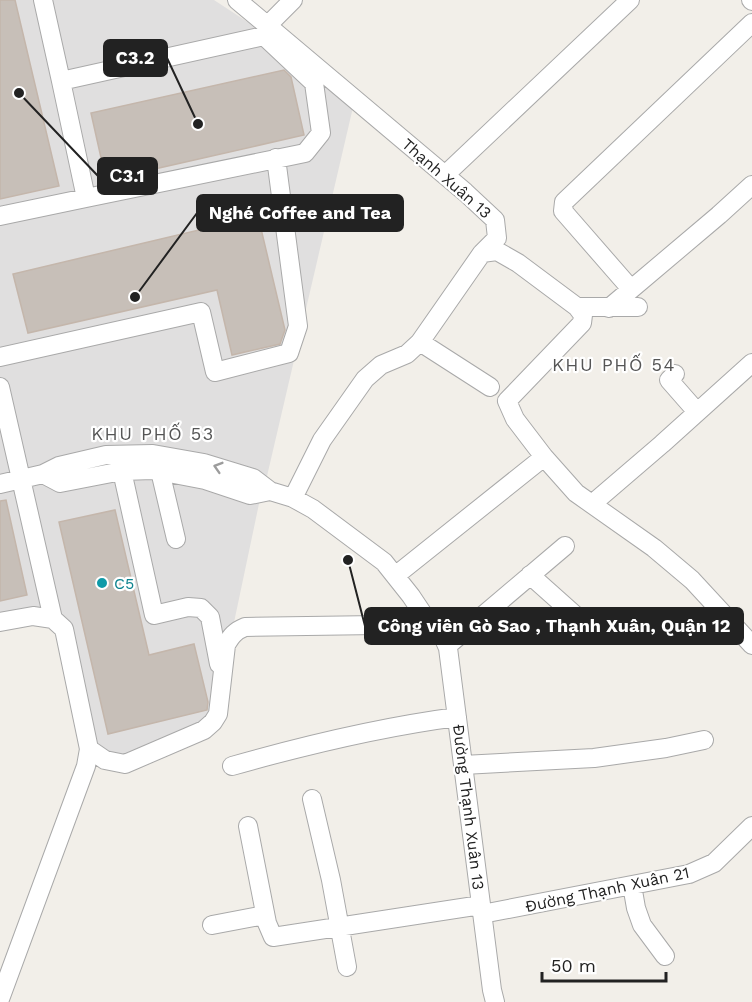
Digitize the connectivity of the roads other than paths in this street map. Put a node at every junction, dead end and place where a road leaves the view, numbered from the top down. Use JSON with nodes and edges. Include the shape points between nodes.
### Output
{"nodes":[{"id":1,"x":43,"y":0,"type":"edge"},
{"id":2,"x":293,"y":0,"type":"edge"},
{"id":3,"x":630,"y":0,"type":"edge"},
{"id":4,"x":235,"y":1,"type":"edge"},
{"id":5,"x":752,"y":23,"type":"edge"},
{"id":6,"x":267,"y":26,"type":"junction"},
{"id":7,"x":61,"y":81,"type":"junction"},
{"id":8,"x":276,"y":158,"type":"junction"},
{"id":9,"x":445,"y":175,"type":"junction"},
{"id":10,"x":752,"y":185,"type":"edge"},
{"id":11,"x":86,"y":198,"type":"junction"},
{"id":12,"x":0,"y":216,"type":"edge"},
{"id":13,"x":482,"y":253,"type":"junction"},
{"id":14,"x":631,"y":289,"type":"junction"},
{"id":15,"x":577,"y":307,"type":"junction"},
{"id":16,"x":609,"y":308,"type":"junction"},
{"id":17,"x":638,"y":308,"type":"dead end"},
{"id":18,"x":420,"y":342,"type":"junction"},
{"id":19,"x":0,"y":357,"type":"edge"},
{"id":20,"x":752,"y":363,"type":"edge"},
{"id":21,"x":675,"y":374,"type":"dead end"},
{"id":22,"x":0,"y":387,"type":"edge"},
{"id":23,"x":490,"y":387,"type":"dead end"},
{"id":24,"x":697,"y":412,"type":"junction"},
{"id":25,"x":544,"y":457,"type":"junction"},
{"id":26,"x":122,"y":471,"type":"junction"},
{"id":27,"x":160,"y":471,"type":"junction"},
{"id":28,"x":43,"y":474,"type":"junction"},
{"id":29,"x":21,"y":479,"type":"junction"},
{"id":30,"x":0,"y":484,"type":"edge"},
{"id":31,"x":270,"y":491,"type":"junction"},
{"id":32,"x":293,"y":498,"type":"junction"},
{"id":33,"x":592,"y":504,"type":"junction"},
{"id":34,"x":176,"y":539,"type":"dead end"},
{"id":35,"x":565,"y":546,"type":"dead end"},
{"id":36,"x":530,"y":575,"type":"junction"},
{"id":37,"x":395,"y":576,"type":"junction"},
{"id":38,"x":427,"y":620,"type":"junction"},
{"id":39,"x":0,"y":622,"type":"edge"},
{"id":40,"x":58,"y":624,"type":"junction"},
{"id":41,"x":595,"y":633,"type":"dead end"},
{"id":42,"x":752,"y":645,"type":"edge"},
{"id":43,"x":447,"y":646,"type":"junction"},
{"id":44,"x":222,"y":681,"type":"junction"},
{"id":45,"x":457,"y":717,"type":"junction"},
{"id":46,"x":705,"y":740,"type":"dead end"},
{"id":47,"x":89,"y":749,"type":"junction"},
{"id":48,"x":232,"y":765,"type":"dead end"},
{"id":49,"x":463,"y":765,"type":"junction"},
{"id":50,"x":312,"y":799,"type":"dead end"},
{"id":51,"x":248,"y":826,"type":"dead end"},
{"id":52,"x":752,"y":826,"type":"edge"},
{"id":53,"x":632,"y":885,"type":"junction"},
{"id":54,"x":482,"y":909,"type":"junction"},
{"id":55,"x":265,"y":915,"type":"junction"},
{"id":56,"x":212,"y":925,"type":"dead end"},
{"id":57,"x":340,"y":927,"type":"junction"},
{"id":58,"x":665,"y":956,"type":"dead end"},
{"id":59,"x":347,"y":967,"type":"dead end"},
{"id":60,"x":0,"y":999,"type":"edge"},
{"id":61,"x":495,"y":1002,"type":"edge"}],
"edges":[{"from":1,"to":7,"type":"street"},
{"from":2,"to":6,"type":"street"},
{"from":3,"to":9,"type":"street"},
{"from":4,"to":6,"type":"street","name":"Thạnh Xuân 13"},
{"from":5,"to":14,"type":"street","via":[[564,202],[563,212]]},
{"from":6,"to":9,"type":"street","name":"Thạnh Xuân 13"},
{"from":7,"to":8,"type":"street","via":[[264,36],[314,83],[321,133],[305,153]]},
{"from":7,"to":11,"type":"street"},
{"from":8,"to":11,"type":"street"},
{"from":8,"to":19,"type":"street","via":[[298,326],[290,353],[215,372],[201,312]]},
{"from":9,"to":13,"type":"street","name":"Thạnh Xuân 13","via":[[495,220],[497,238]]},
{"from":10,"to":14,"type":"street"},
{"from":11,"to":12,"type":"street"},
{"from":13,"to":15,"type":"street","via":[[497,251]]},
{"from":13,"to":18,"type":"street","name":"Thạnh Xuân 13"},
{"from":14,"to":16,"type":"street"},
{"from":15,"to":16,"type":"street"},
{"from":15,"to":25,"type":"street","via":[[583,315],[582,323],[507,401],[515,419]]},
{"from":16,"to":17,"type":"street"},
{"from":18,"to":23,"type":"street"},
{"from":18,"to":32,"type":"street","name":"Thạnh Xuân 13","via":[[364,379],[322,440]]},
{"from":20,"to":24,"type":"street"},
{"from":21,"to":24,"type":"street","via":[[669,380]]},
{"from":22,"to":29,"type":"street"},
{"from":24,"to":33,"type":"street"},
{"from":25,"to":33,"type":"street","via":[[576,493]]},
{"from":25,"to":37,"type":"street"},
{"from":26,"to":27,"type":"street"},
{"from":26,"to":28,"type":"street","via":[[60,483]]},
{"from":26,"to":44,"type":"street","via":[[154,615],[201,608],[210,617]]},
{"from":27,"to":31,"type":"street","via":[[250,495]]},
{"from":27,"to":34,"type":"street"},
{"from":28,"to":29,"type":"street"},
{"from":31,"to":28,"type":"street","one_way":true,"via":[[253,478],[204,463],[153,454],[106,455],[59,466]]},
{"from":29,"to":30,"type":"street"},
{"from":29,"to":40,"type":"street"},
{"from":31,"to":32,"type":"street"},
{"from":32,"to":37,"type":"street","via":[[384,562]]},
{"from":33,"to":42,"type":"street","via":[[692,580]]},
{"from":35,"to":36,"type":"street"},
{"from":36,"to":41,"type":"street"},
{"from":36,"to":43,"type":"street"},
{"from":37,"to":38,"type":"street"},
{"from":38,"to":43,"type":"street","name":"Đường Thạnh Xuân 13","via":[[440,630]]},
{"from":38,"to":44,"type":"street","via":[[378,625],[245,627],[231,636],[226,645]]},
{"from":39,"to":40,"type":"street","via":[[33,616]]},
{"from":40,"to":47,"type":"street"},
{"from":43,"to":45,"type":"street","name":"Đường Thạnh Xuân 13"},
{"from":44,"to":47,"type":"street","via":[[218,714],[204,730],[125,764],[105,760]]},
{"from":45,"to":48,"type":"street","via":[[298,747]]},
{"from":45,"to":49,"type":"street","name":"Đường Thạnh Xuân 13"},
{"from":46,"to":49,"type":"street","via":[[594,758]]},
{"from":47,"to":60,"type":"street"},
{"from":49,"to":54,"type":"street","name":"Đường Thạnh Xuân 13"},
{"from":50,"to":57,"type":"street"},
{"from":51,"to":55,"type":"street"},
{"from":52,"to":53,"type":"street","name":"Đường Thạnh Xuân 21","via":[[714,863],[689,874]]},
{"from":53,"to":54,"type":"street","name":"Đường Thạnh Xuân 21"},
{"from":53,"to":58,"type":"street","via":[[642,925]]},
{"from":54,"to":57,"type":"street","name":"Đường Thạnh Xuân 21"},
{"from":54,"to":61,"type":"street","name":"Đường Thạnh Xuân 13"},
{"from":55,"to":56,"type":"street"},
{"from":55,"to":57,"type":"street","name":"Đường Thạnh Xuân 21","via":[[273,937]]},
{"from":57,"to":59,"type":"street"}]}
